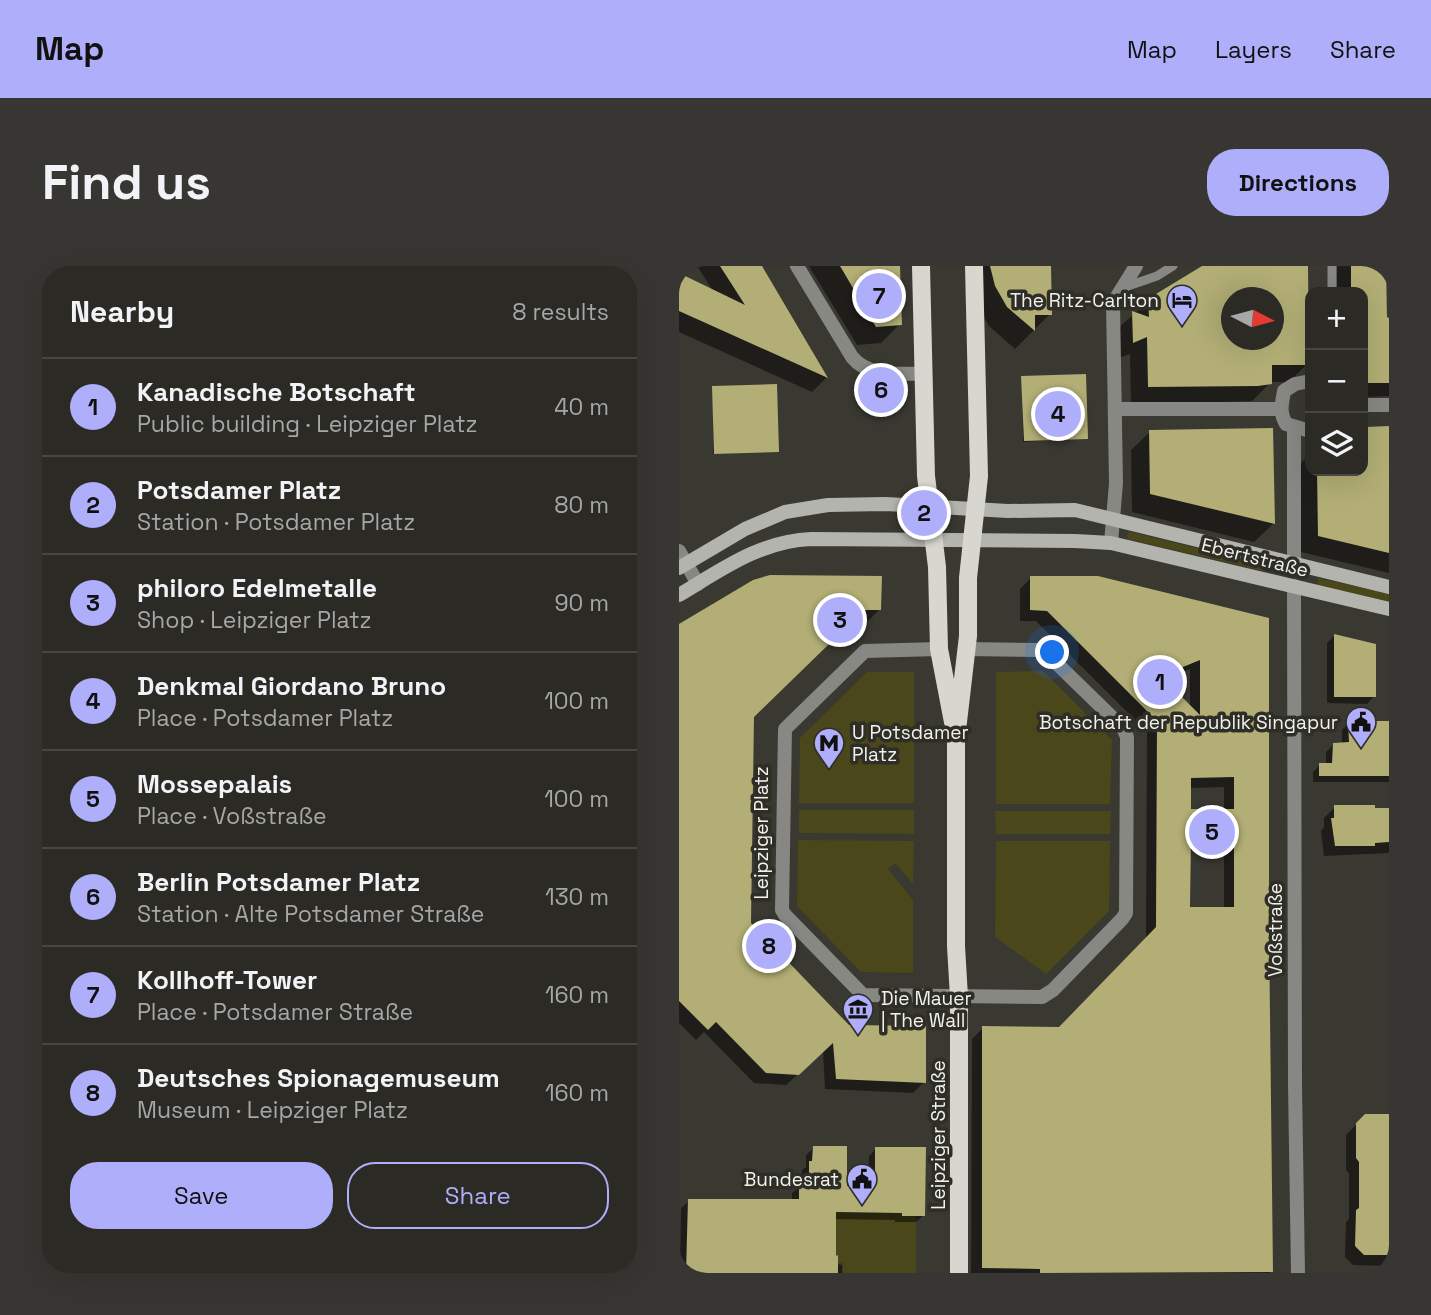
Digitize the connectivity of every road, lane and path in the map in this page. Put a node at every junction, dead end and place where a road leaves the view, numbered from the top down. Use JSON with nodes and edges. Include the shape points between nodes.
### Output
{"nodes":[{"id":1,"x":797,"y":266,"type":"edge"},
{"id":2,"x":921,"y":266,"type":"edge"},
{"id":3,"x":974,"y":266,"type":"edge"},
{"id":4,"x":1136,"y":266,"type":"edge"},
{"id":5,"x":1173,"y":266,"type":"edge"},
{"id":6,"x":1332,"y":266,"type":"edge"},
{"id":7,"x":1332,"y":287,"type":"edge"},
{"id":8,"x":1121,"y":288,"type":"junction"},
{"id":9,"x":924,"y":374,"type":"junction"},
{"id":10,"x":1305,"y":382,"type":"edge"},
{"id":11,"x":1368,"y":405,"type":"edge"},
{"id":12,"x":1389,"y":405,"type":"edge"},
{"id":13,"x":1116,"y":409,"type":"junction"},
{"id":14,"x":1281,"y":409,"type":"junction"},
{"id":15,"x":1294,"y":428,"type":"junction"},
{"id":16,"x":1305,"y":429,"type":"edge"},
{"id":17,"x":929,"y":506,"type":"junction"},
{"id":18,"x":976,"y":509,"type":"junction"},
{"id":19,"x":1113,"y":520,"type":"junction"},
{"id":20,"x":933,"y":540,"type":"junction"},
{"id":21,"x":972,"y":540,"type":"junction"},
{"id":22,"x":1111,"y":543,"type":"junction"},
{"id":23,"x":682,"y":561,"type":"edge"},
{"id":24,"x":1294,"y":564,"type":"junction"},
{"id":25,"x":698,"y":584,"type":"junction"},
{"id":26,"x":1294,"y":586,"type":"junction"},
{"id":27,"x":1389,"y":587,"type":"edge"},
{"id":28,"x":679,"y":595,"type":"edge"},
{"id":29,"x":1389,"y":609,"type":"edge"},
{"id":30,"x":939,"y":649,"type":"junction"},
{"id":31,"x":966,"y":649,"type":"junction"},
{"id":32,"x":956,"y":739,"type":"junction"},
{"id":33,"x":959,"y":997,"type":"junction"},
{"id":34,"x":959,"y":1273,"type":"edge"},
{"id":35,"x":1298,"y":1273,"type":"edge"}],
"edges":[{"from":1,"to":9,"type":"street","via":[[859,365],[879,372]]},
{"from":2,"to":9,"type":"main road"},
{"from":3,"to":18,"type":"main road"},
{"from":4,"to":8,"type":"street"},
{"from":5,"to":8,"type":"lane"},
{"from":6,"to":7,"type":"lane"},
{"from":8,"to":13,"type":"street","via":[[1113,309]]},
{"from":9,"to":17,"type":"main road"},
{"from":10,"to":14,"type":"street","via":[[1284,391]]},
{"from":11,"to":12,"type":"street"},
{"from":13,"to":14,"type":"street"},
{"from":13,"to":19,"type":"street"},
{"from":14,"to":15,"type":"street","via":[[1286,424]]},
{"from":15,"to":16,"type":"street"},
{"from":15,"to":24,"type":"street"},
{"from":17,"to":18,"type":"main road","name":"Ebertstraße"},
{"from":17,"to":20,"type":"main road"},
{"from":17,"to":23,"type":"main road","name":"Ebertstraße","via":[[797,509],[745,528]]},
{"from":18,"to":19,"type":"main road","name":"Ebertstraße","via":[[1075,510]]},
{"from":18,"to":21,"type":"main road"},
{"from":19,"to":22,"type":"street"},
{"from":19,"to":24,"type":"main road","name":"Ebertstraße"},
{"from":20,"to":21,"type":"main road","name":"Ebertstraße"},
{"from":20,"to":25,"type":"main road","name":"Ebertstraße","via":[[787,541],[756,550]]},
{"from":20,"to":30,"type":"main road"},
{"from":21,"to":22,"type":"main road","name":"Ebertstraße"},
{"from":21,"to":31,"type":"main road"},
{"from":22,"to":26,"type":"main road","name":"Ebertstraße"},
{"from":23,"to":25,"type":"street"},
{"from":24,"to":26,"type":"main road"},
{"from":24,"to":27,"type":"main road","name":"Ebertstraße"},
{"from":25,"to":28,"type":"main road","name":"Ebertstraße"},
{"from":26,"to":29,"type":"main road","name":"Ebertstraße"},
{"from":26,"to":35,"type":"street","name":"Voßstraße"},
{"from":30,"to":32,"type":"main road"},
{"from":30,"to":33,"type":"street","name":"Leipziger Platz","via":[[865,651],[785,729],[781,907],[863,995]]},
{"from":31,"to":32,"type":"main road"},
{"from":31,"to":33,"type":"street","name":"Leipziger Platz","via":[[1045,652],[1126,734],[1127,906],[1122,919],[1046,995]]},
{"from":32,"to":33,"type":"main road"},
{"from":33,"to":34,"type":"main road","name":"Leipziger Straße"}]}
